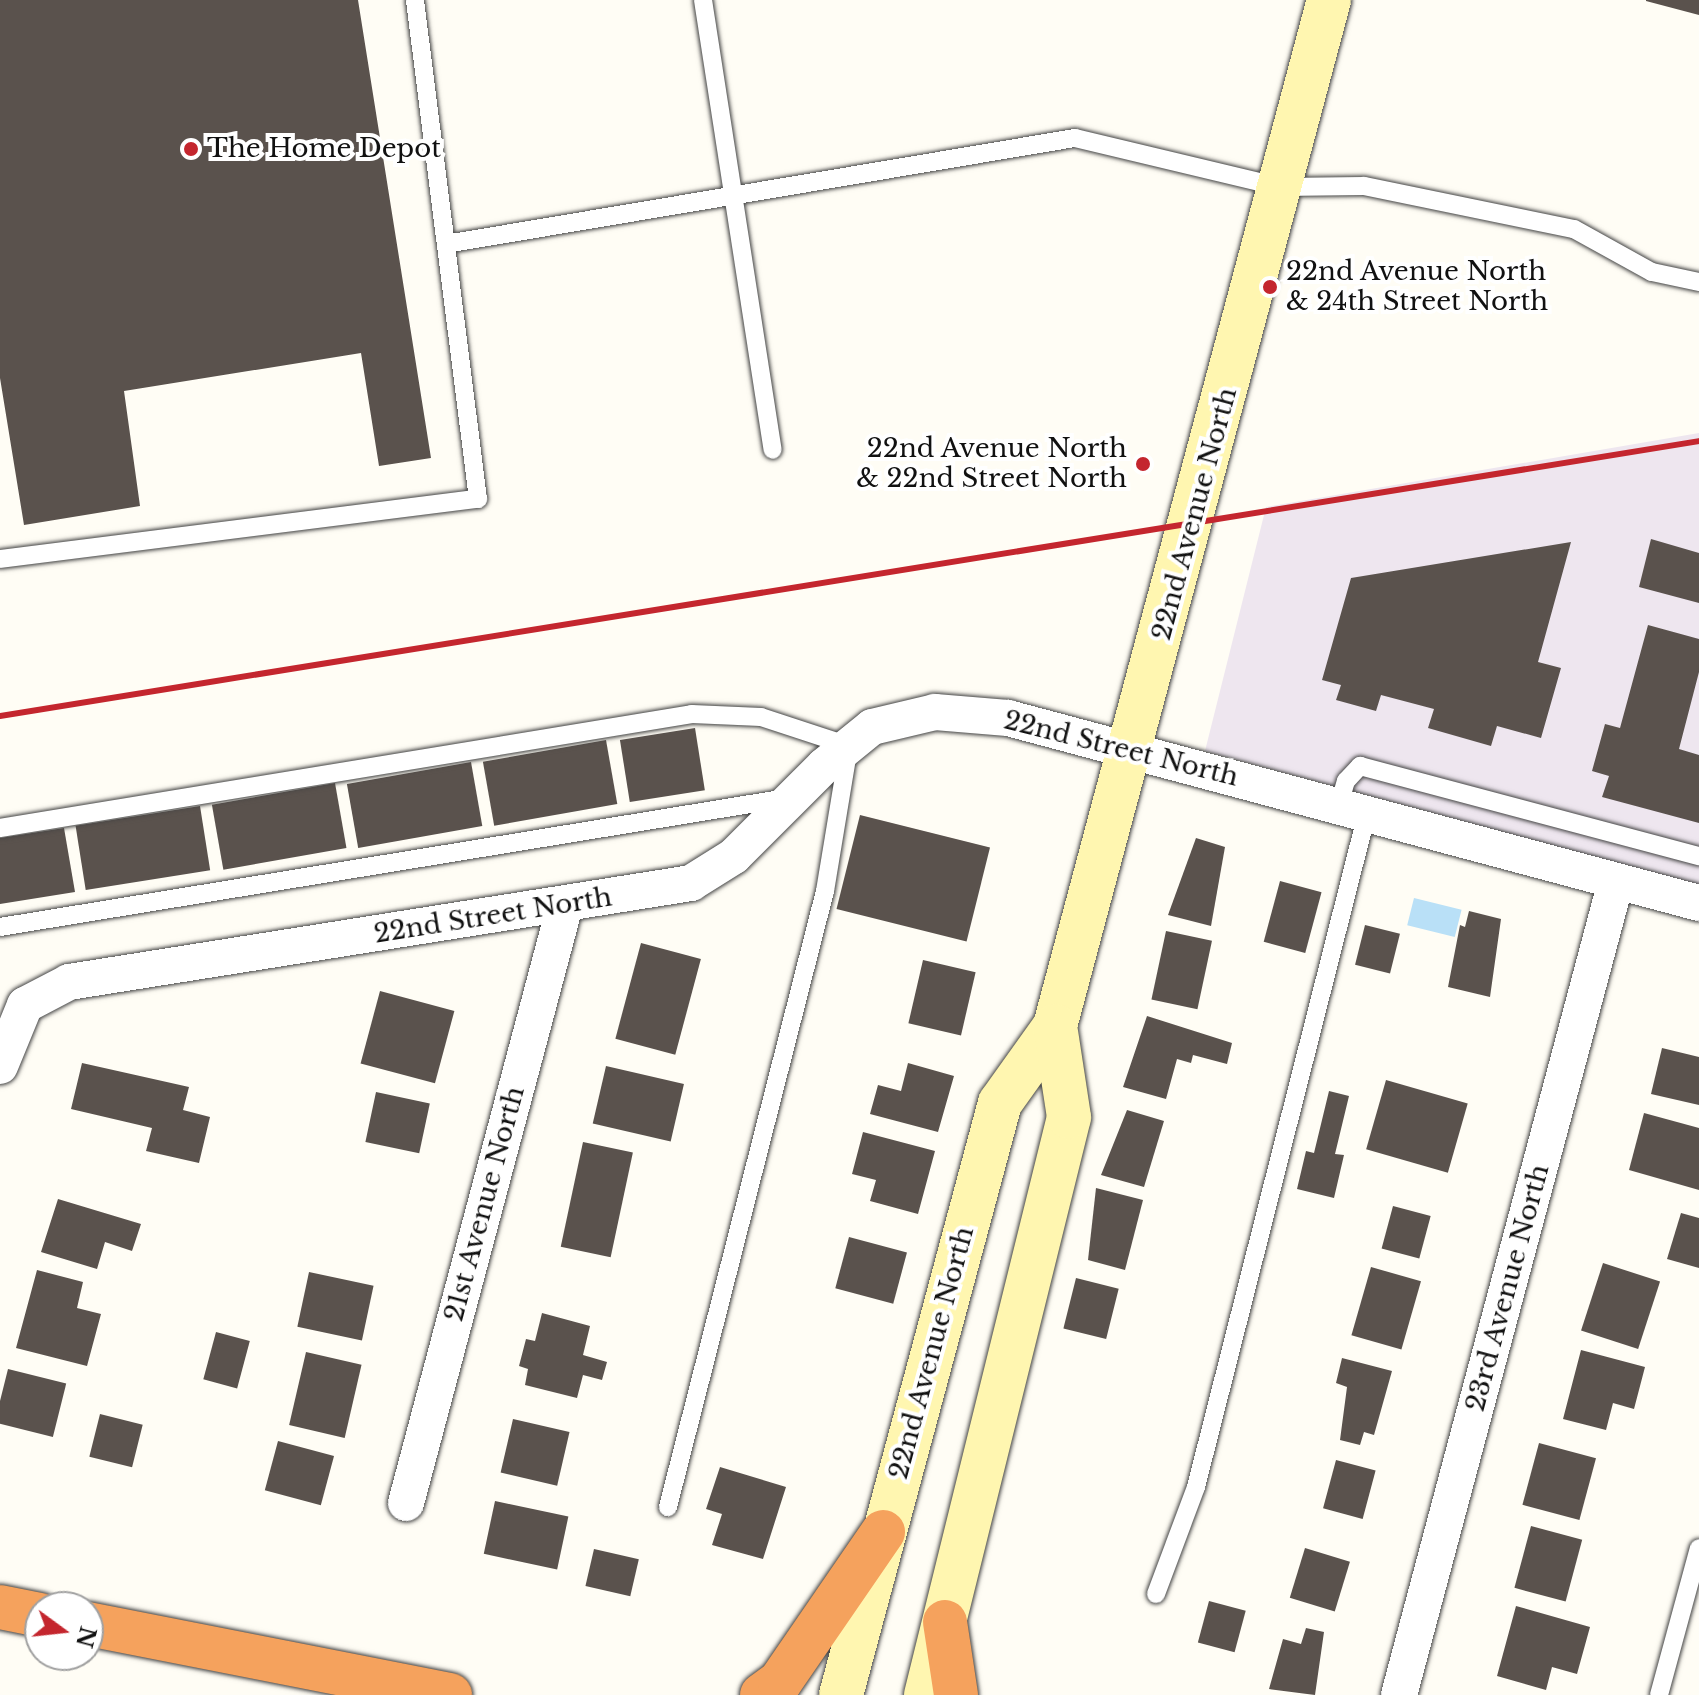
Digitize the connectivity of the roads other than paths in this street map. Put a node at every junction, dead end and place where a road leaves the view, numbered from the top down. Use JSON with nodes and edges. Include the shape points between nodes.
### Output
{"nodes":[{"id":1,"x":415,"y":0,"type":"edge"},
{"id":2,"x":703,"y":0,"type":"edge"},
{"id":3,"x":1329,"y":0,"type":"edge"},
{"id":4,"x":1280,"y":187,"type":"junction"},
{"id":5,"x":737,"y":195,"type":"junction"},
{"id":6,"x":446,"y":244,"type":"junction"},
{"id":7,"x":1699,"y":282,"type":"edge"},
{"id":8,"x":773,"y":450,"type":"dead end"},
{"id":9,"x":0,"y":559,"type":"edge"},
{"id":10,"x":849,"y":746,"type":"junction"},
{"id":11,"x":1131,"y":749,"type":"junction"},
{"id":12,"x":794,"y":796,"type":"junction"},
{"id":13,"x":1353,"y":809,"type":"junction"},
{"id":14,"x":0,"y":828,"type":"edge"},
{"id":15,"x":1699,"y":856,"type":"edge"},
{"id":16,"x":1616,"y":881,"type":"junction"},
{"id":17,"x":1699,"y":903,"type":"edge"},
{"id":18,"x":565,"y":905,"type":"junction"},
{"id":19,"x":0,"y":927,"type":"edge"},
{"id":20,"x":1055,"y":1026,"type":"junction"},
{"id":21,"x":0,"y":1066,"type":"edge"},
{"id":22,"x":406,"y":1503,"type":"dead end"},
{"id":23,"x":668,"y":1507,"type":"dead end"},
{"id":24,"x":883,"y":1532,"type":"junction"},
{"id":25,"x":1699,"y":1548,"type":"edge"},
{"id":26,"x":1156,"y":1594,"type":"dead end"},
{"id":27,"x":0,"y":1607,"type":"edge"},
{"id":28,"x":24,"y":1612,"type":"edge"},
{"id":29,"x":945,"y":1622,"type":"junction"},
{"id":30,"x":104,"y":1627,"type":"edge"},
{"id":31,"x":450,"y":1695,"type":"edge"},
{"id":32,"x":762,"y":1695,"type":"edge"},
{"id":33,"x":841,"y":1695,"type":"edge"},
{"id":34,"x":926,"y":1695,"type":"edge"},
{"id":35,"x":956,"y":1695,"type":"edge"},
{"id":36,"x":1399,"y":1695,"type":"edge"},
{"id":37,"x":1659,"y":1695,"type":"edge"}],
"edges":[{"from":1,"to":6,"type":"lane"},
{"from":2,"to":5,"type":"lane"},
{"from":3,"to":4,"type":"main road","name":"22nd Avenue North"},
{"from":4,"to":5,"type":"lane","via":[[1075,138]]},
{"from":4,"to":7,"type":"lane","via":[[1364,186],[1574,229],[1652,272]]},
{"from":4,"to":11,"type":"main road","name":"22nd Avenue North"},
{"from":5,"to":6,"type":"lane"},
{"from":5,"to":8,"type":"lane"},
{"from":6,"to":9,"type":"lane","via":[[478,499]]},
{"from":10,"to":11,"type":"street","name":"22nd Street North","via":[[872,727],[935,712],[1008,718]]},
{"from":10,"to":12,"type":"street","name":"22nd Street North"},
{"from":10,"to":14,"type":"lane","via":[[761,717],[692,714]]},
{"from":10,"to":23,"type":"lane","via":[[825,891]]},
{"from":11,"to":13,"type":"street","name":"22nd Street North"},
{"from":11,"to":20,"type":"main road","name":"22nd Avenue North"},
{"from":12,"to":18,"type":"street","name":"22nd Street North","via":[[734,856],[691,883]]},
{"from":12,"to":19,"type":"lane"},
{"from":13,"to":15,"type":"lane","via":[[1346,781],[1360,766]]},
{"from":13,"to":16,"type":"street","name":"22nd Street North"},
{"from":13,"to":26,"type":"lane","via":[[1196,1487]]},
{"from":16,"to":17,"type":"street","name":"22nd Street North"},
{"from":16,"to":36,"type":"street","name":"23rd Avenue North"},
{"from":18,"to":21,"type":"street","name":"22nd Street North","via":[[69,982],[25,1005]]},
{"from":18,"to":22,"type":"street","name":"21st Avenue North"},
{"from":20,"to":24,"type":"main road","name":"22nd Avenue North","via":[[1000,1103]]},
{"from":20,"to":29,"type":"main road","name":"22nd Avenue North","via":[[1069,1117]]},
{"from":24,"to":32,"type":"highway","via":[[780,1682]]},
{"from":24,"to":33,"type":"main road","name":"22nd Avenue North"},
{"from":25,"to":37,"type":"lane"},
{"from":27,"to":28,"type":"highway"},
{"from":29,"to":34,"type":"main road","name":"22nd Avenue North"},
{"from":29,"to":35,"type":"highway"},
{"from":30,"to":31,"type":"highway"}]}
